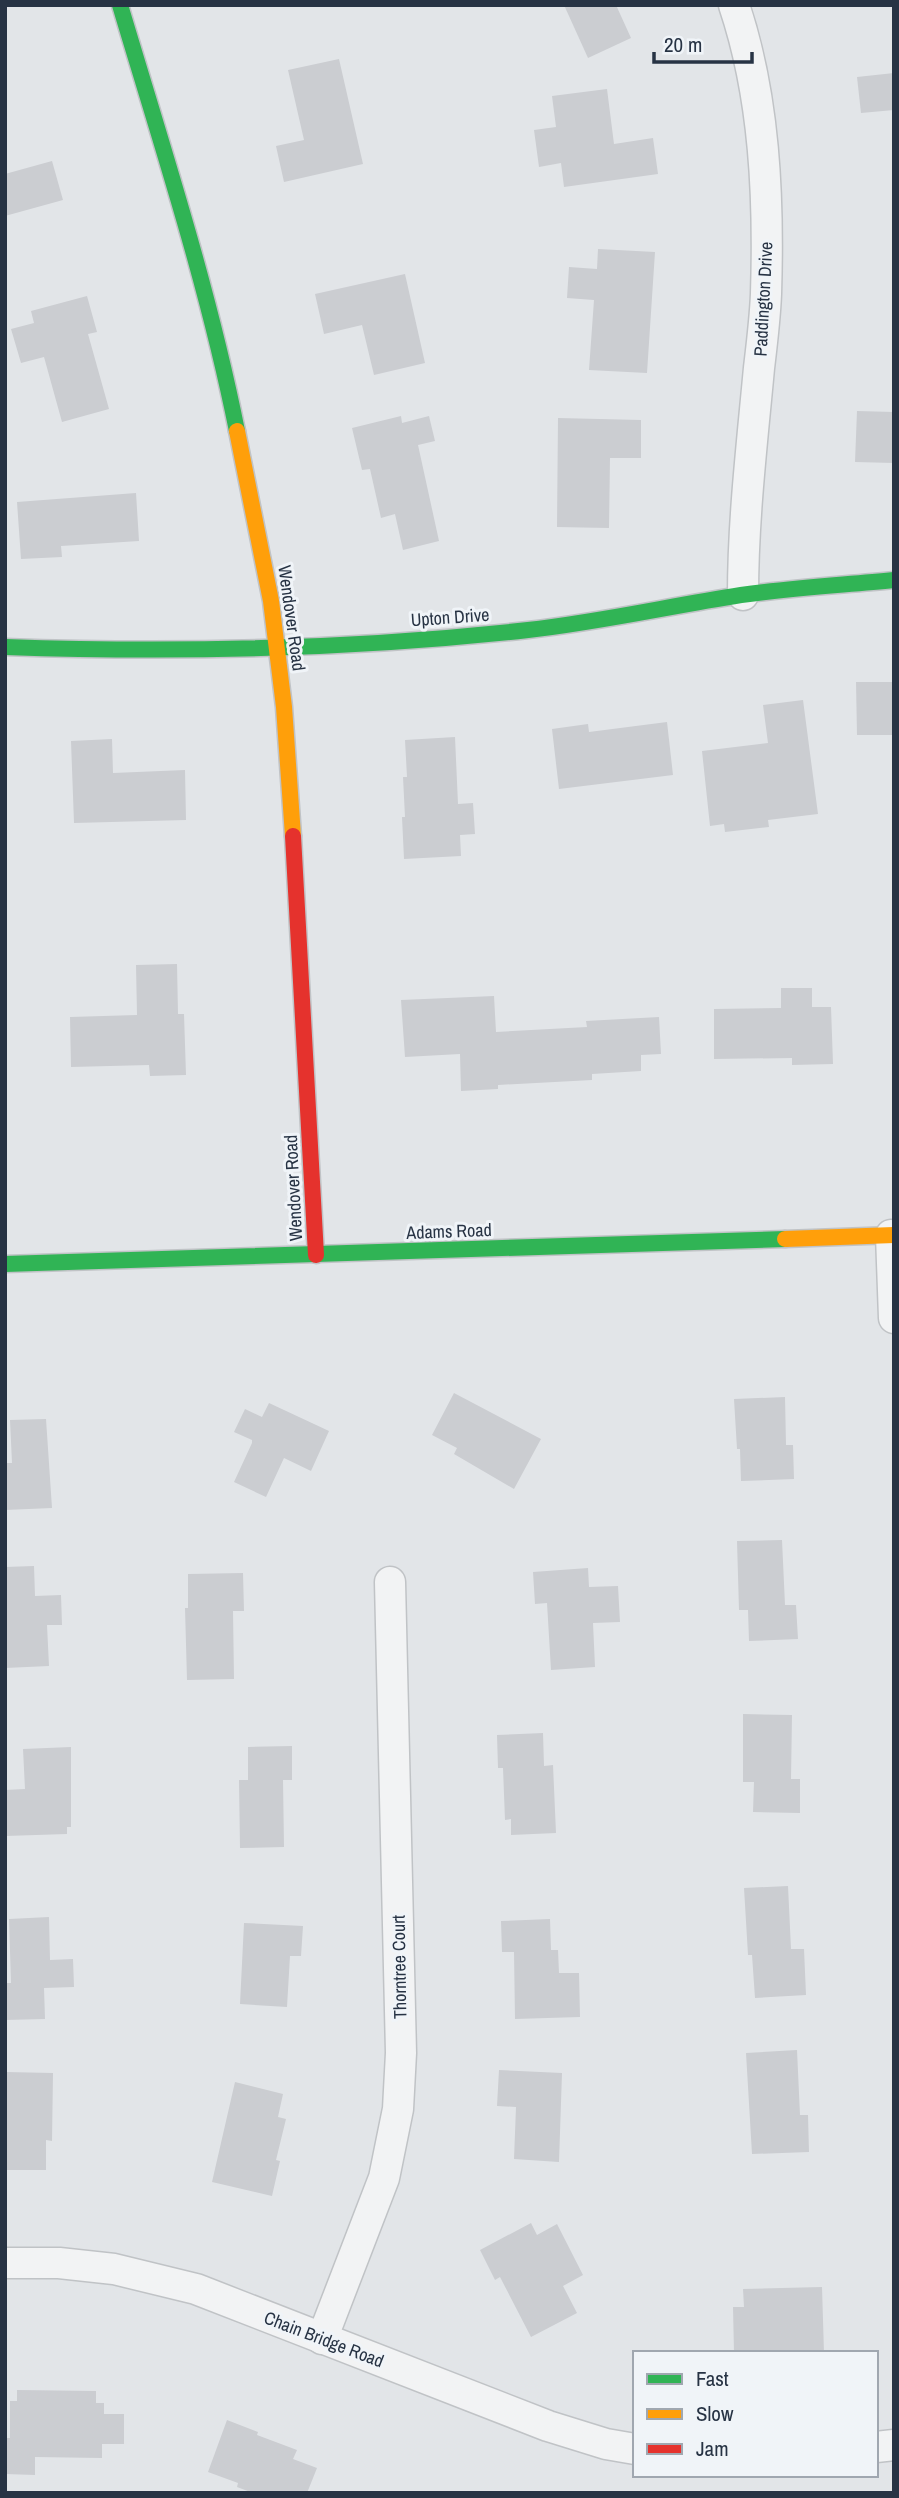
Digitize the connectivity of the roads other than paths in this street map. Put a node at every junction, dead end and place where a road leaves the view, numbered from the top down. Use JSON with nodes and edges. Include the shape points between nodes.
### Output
{"nodes":[{"id":1,"x":120,"y":5,"type":"edge"},
{"id":2,"x":734,"y":5,"type":"edge"},
{"id":3,"x":894,"y":580,"type":"edge"},
{"id":4,"x":743,"y":595,"type":"junction"},
{"id":5,"x":5,"y":647,"type":"edge"},
{"id":6,"x":278,"y":647,"type":"junction"},
{"id":7,"x":893,"y":1235,"type":"edge"},
{"id":8,"x":316,"y":1255,"type":"junction"},
{"id":9,"x":5,"y":1264,"type":"edge"},
{"id":10,"x":894,"y":1318,"type":"edge"},
{"id":11,"x":390,"y":1583,"type":"dead end"},
{"id":12,"x":5,"y":2263,"type":"edge"},
{"id":13,"x":322,"y":2339,"type":"junction"},
{"id":14,"x":633,"y":2449,"type":"edge"}],
"edges":[{"from":1,"to":6,"type":"street","name":"Wendover Road","via":[[228,387]]},
{"from":2,"to":4,"type":"street","name":"Paddington Drive","via":[[758,110],[766,214],[766,296],[743,545]]},
{"from":3,"to":4,"type":"street","name":"Upton Drive"},
{"from":4,"to":6,"type":"street","name":"Upton Drive","via":[[528,630]]},
{"from":5,"to":6,"type":"street","name":"Upton Drive"},
{"from":6,"to":8,"type":"street","name":"Wendover Road","via":[[298,899]]},
{"from":7,"to":8,"type":"street","name":"Adams Road"},
{"from":7,"to":10,"type":"street"},
{"from":8,"to":9,"type":"street","name":"Adams Road"},
{"from":11,"to":13,"type":"street","name":"Thorntree Court","via":[[401,2053],[398,2109],[384,2178]]},
{"from":12,"to":13,"type":"street","name":"Chain Bridge Road","via":[[60,2263],[156,2278]]},
{"from":13,"to":14,"type":"street","name":"Chain Bridge Road","via":[[548,2426]]}]}
